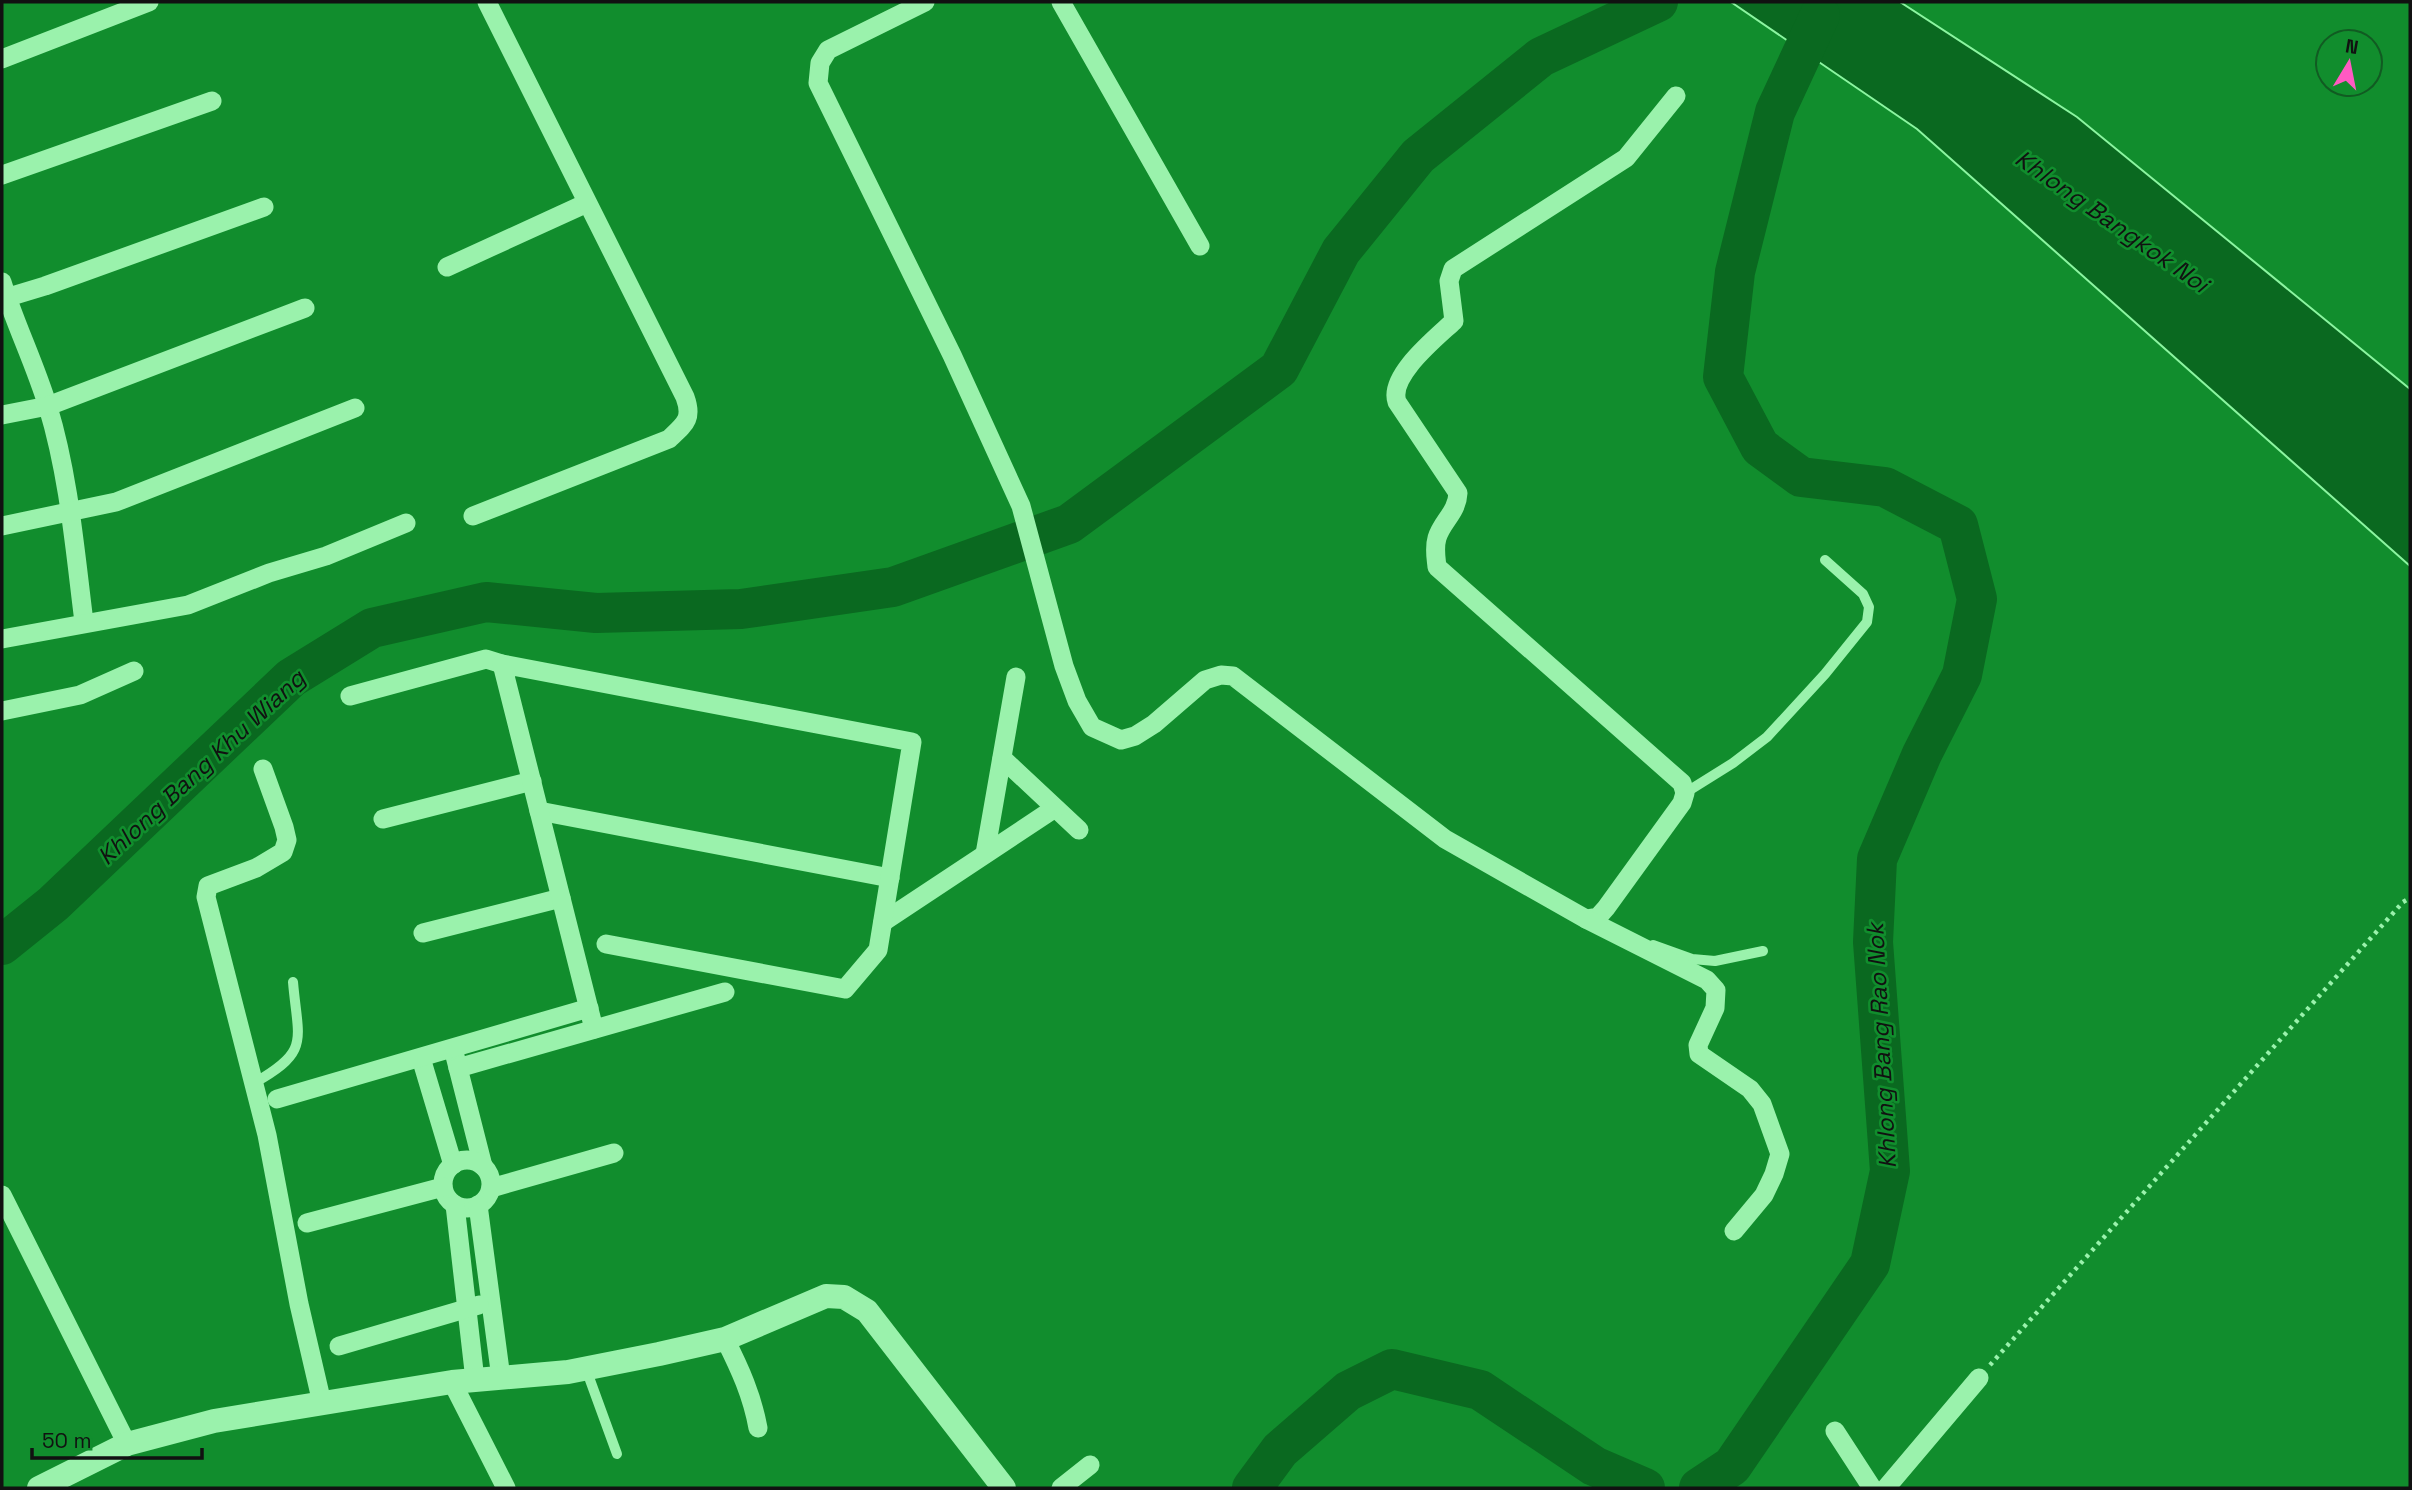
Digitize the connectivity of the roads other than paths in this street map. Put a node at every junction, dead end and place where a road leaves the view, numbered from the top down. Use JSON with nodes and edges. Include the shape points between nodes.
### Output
{"nodes":[{"id":1,"x":149,"y":2,"type":"edge"},
{"id":2,"x":487,"y":2,"type":"edge"},
{"id":3,"x":925,"y":2,"type":"edge"},
{"id":4,"x":1061,"y":2,"type":"edge"},
{"id":5,"x":2,"y":60,"type":"edge"},
{"id":6,"x":1676,"y":96,"type":"dead end"},
{"id":7,"x":212,"y":101,"type":"dead end"},
{"id":8,"x":2,"y":175,"type":"edge"},
{"id":9,"x":587,"y":202,"type":"junction"},
{"id":10,"x":264,"y":207,"type":"dead end"},
{"id":11,"x":1200,"y":246,"type":"dead end"},
{"id":12,"x":447,"y":267,"type":"dead end"},
{"id":13,"x":3,"y":293,"type":"edge"},
{"id":14,"x":305,"y":308,"type":"dead end"},
{"id":15,"x":48,"y":406,"type":"junction"},
{"id":16,"x":355,"y":408,"type":"dead end"},
{"id":17,"x":2,"y":415,"type":"edge"},
{"id":18,"x":70,"y":511,"type":"junction"},
{"id":19,"x":473,"y":516,"type":"dead end"},
{"id":20,"x":406,"y":523,"type":"dead end"},
{"id":21,"x":2,"y":526,"type":"edge"},
{"id":22,"x":1825,"y":559,"type":"dead end"},
{"id":23,"x":84,"y":622,"type":"junction"},
{"id":24,"x":2,"y":639,"type":"edge"},
{"id":25,"x":502,"y":664,"type":"junction"},
{"id":26,"x":134,"y":671,"type":"dead end"},
{"id":27,"x":1016,"y":677,"type":"dead end"},
{"id":28,"x":350,"y":696,"type":"dead end"},
{"id":29,"x":2,"y":711,"type":"edge"},
{"id":30,"x":1002,"y":758,"type":"junction"},
{"id":31,"x":263,"y":769,"type":"dead end"},
{"id":32,"x":532,"y":781,"type":"junction"},
{"id":33,"x":1685,"y":793,"type":"junction"},
{"id":34,"x":1055,"y":808,"type":"junction"},
{"id":35,"x":539,"y":811,"type":"junction"},
{"id":36,"x":383,"y":819,"type":"dead end"},
{"id":37,"x":1079,"y":831,"type":"dead end"},
{"id":38,"x":985,"y":854,"type":"junction"},
{"id":39,"x":890,"y":878,"type":"junction"},
{"id":40,"x":561,"y":898,"type":"junction"},
{"id":41,"x":1586,"y":919,"type":"junction"},
{"id":42,"x":883,"y":922,"type":"junction"},
{"id":43,"x":423,"y":933,"type":"dead end"},
{"id":44,"x":606,"y":944,"type":"dead end"},
{"id":45,"x":1635,"y":944,"type":"junction"},
{"id":46,"x":1763,"y":951,"type":"dead end"},
{"id":47,"x":293,"y":982,"type":"dead end"},
{"id":48,"x":725,"y":992,"type":"dead end"},
{"id":49,"x":589,"y":1008,"type":"junction"},
{"id":50,"x":594,"y":1029,"type":"junction"},
{"id":51,"x":453,"y":1048,"type":"junction"},
{"id":52,"x":421,"y":1058,"type":"junction"},
{"id":53,"x":458,"y":1068,"type":"junction"},
{"id":54,"x":254,"y":1083,"type":"junction"},
{"id":55,"x":277,"y":1099,"type":"dead end"},
{"id":56,"x":614,"y":1153,"type":"dead end"},
{"id":57,"x":453,"y":1165,"type":"junction"},
{"id":58,"x":484,"y":1166,"type":"junction"},
{"id":59,"x":443,"y":1186,"type":"junction"},
{"id":60,"x":491,"y":1188,"type":"junction"},
{"id":61,"x":2,"y":1195,"type":"edge"},
{"id":62,"x":455,"y":1205,"type":"junction"},
{"id":63,"x":478,"y":1205,"type":"junction"},
{"id":64,"x":307,"y":1223,"type":"dead end"},
{"id":65,"x":1734,"y":1231,"type":"dead end"},
{"id":66,"x":491,"y":1301,"type":"junction"},
{"id":67,"x":468,"y":1308,"type":"junction"},
{"id":68,"x":724,"y":1339,"type":"junction"},
{"id":69,"x":339,"y":1346,"type":"dead end"},
{"id":70,"x":586,"y":1368,"type":"junction"},
{"id":71,"x":501,"y":1378,"type":"junction"},
{"id":72,"x":1979,"y":1378,"type":"road end"},
{"id":73,"x":464,"y":1381,"type":"junction"},
{"id":74,"x":322,"y":1403,"type":"junction"},
{"id":75,"x":758,"y":1428,"type":"dead end"},
{"id":76,"x":1835,"y":1431,"type":"dead end"},
{"id":77,"x":127,"y":1444,"type":"junction"},
{"id":78,"x":617,"y":1454,"type":"dead end"},
{"id":79,"x":1090,"y":1465,"type":"dead end"},
{"id":80,"x":39,"y":1488,"type":"edge"},
{"id":81,"x":506,"y":1488,"type":"edge"},
{"id":82,"x":1004,"y":1488,"type":"edge"},
{"id":83,"x":1061,"y":1488,"type":"edge"},
{"id":84,"x":1872,"y":1488,"type":"edge"},
{"id":85,"x":1886,"y":1488,"type":"edge"}],
"edges":[{"from":1,"to":5,"type":"street"},
{"from":2,"to":9,"type":"street"},
{"from":3,"to":41,"type":"street","via":[[828,50],[820,63],[818,83],[1021,506],[1064,666],[1092,727],[1121,740],[1135,736],[1205,680],[1233,676],[1445,839]]},
{"from":4,"to":11,"type":"street"},
{"from":6,"to":33,"type":"street","via":[[1626,158],[1453,270],[1449,281],[1454,321],[1401,374],[1394,394],[1458,493],[1458,504],[1437,536],[1437,567],[1682,783]]},
{"from":7,"to":8,"type":"street"},
{"from":9,"to":12,"type":"street"},
{"from":9,"to":19,"type":"street","via":[[685,397],[690,410],[686,422],[669,439]]},
{"from":10,"to":13,"type":"street"},
{"from":13,"to":15,"type":"street"},
{"from":14,"to":15,"type":"street"},
{"from":15,"to":17,"type":"street"},
{"from":15,"to":18,"type":"street"},
{"from":16,"to":18,"type":"street","via":[[116,502]]},
{"from":18,"to":21,"type":"street"},
{"from":18,"to":23,"type":"street"},
{"from":20,"to":23,"type":"street","via":[[188,605]]},
{"from":22,"to":33,"type":"lane","via":[[1863,594],[1869,607],[1867,622],[1767,737]]},
{"from":23,"to":24,"type":"street"},
{"from":25,"to":28,"type":"street","via":[[486,659]]},
{"from":25,"to":32,"type":"street"},
{"from":25,"to":39,"type":"street","via":[[912,742]]},
{"from":26,"to":29,"type":"street","via":[[80,695]]},
{"from":27,"to":30,"type":"street"},
{"from":30,"to":34,"type":"street"},
{"from":30,"to":38,"type":"street"},
{"from":31,"to":54,"type":"street","via":[[284,827],[287,840],[283,852],[208,886],[206,897]]},
{"from":32,"to":35,"type":"street"},
{"from":32,"to":36,"type":"street"},
{"from":33,"to":41,"type":"street","via":[[1606,908],[1598,918]]},
{"from":34,"to":37,"type":"street"},
{"from":34,"to":38,"type":"street"},
{"from":35,"to":39,"type":"street"},
{"from":35,"to":40,"type":"street"},
{"from":38,"to":42,"type":"street"},
{"from":39,"to":42,"type":"street"},
{"from":40,"to":43,"type":"street"},
{"from":40,"to":49,"type":"street"},
{"from":41,"to":45,"type":"street"},
{"from":42,"to":44,"type":"street","via":[[878,950],[845,989]]},
{"from":45,"to":46,"type":"lane","via":[[1658,945],[1692,959],[1715,961]]},
{"from":45,"to":65,"type":"street","via":[[1707,980],[1716,990],[1715,1008],[1698,1045],[1699,1054],[1749,1089],[1762,1104],[1780,1154],[1764,1195]]},
{"from":47,"to":54,"type":"lane","via":[[298,1042],[293,1056]]},
{"from":48,"to":50,"type":"street"},
{"from":49,"to":50,"type":"street"},
{"from":49,"to":51,"type":"street"},
{"from":50,"to":53,"type":"street"},
{"from":51,"to":52,"type":"street"},
{"from":51,"to":53,"type":"street"},
{"from":52,"to":55,"type":"street"},
{"from":52,"to":57,"type":"street"},
{"from":53,"to":58,"type":"street"},
{"from":54,"to":74,"type":"street"},
{"from":56,"to":60,"type":"street"},
{"from":57,"to":58,"type":"street","via":[[468,1160]]},
{"from":57,"to":59,"type":"street"},
{"from":58,"to":60,"type":"street"},
{"from":59,"to":62,"type":"street"},
{"from":59,"to":64,"type":"street"},
{"from":60,"to":63,"type":"street"},
{"from":61,"to":77,"type":"street"},
{"from":62,"to":63,"type":"street"},
{"from":62,"to":67,"type":"street"},
{"from":63,"to":66,"type":"street"},
{"from":66,"to":67,"type":"street"},
{"from":66,"to":71,"type":"street"},
{"from":67,"to":69,"type":"street"},
{"from":67,"to":73,"type":"street"},
{"from":68,"to":70,"type":"street"},
{"from":68,"to":75,"type":"street","via":[[746,1380]]},
{"from":68,"to":82,"type":"street","via":[[826,1296],[844,1297],[867,1311]]},
{"from":70,"to":71,"type":"street"},
{"from":70,"to":78,"type":"lane"},
{"from":71,"to":73,"type":"street"},
{"from":72,"to":85,"type":"street"},
{"from":73,"to":74,"type":"street"},
{"from":73,"to":81,"type":"street"},
{"from":74,"to":77,"type":"street","via":[[214,1421]]},
{"from":76,"to":84,"type":"street"},
{"from":77,"to":80,"type":"street"},
{"from":79,"to":83,"type":"street"}]}
